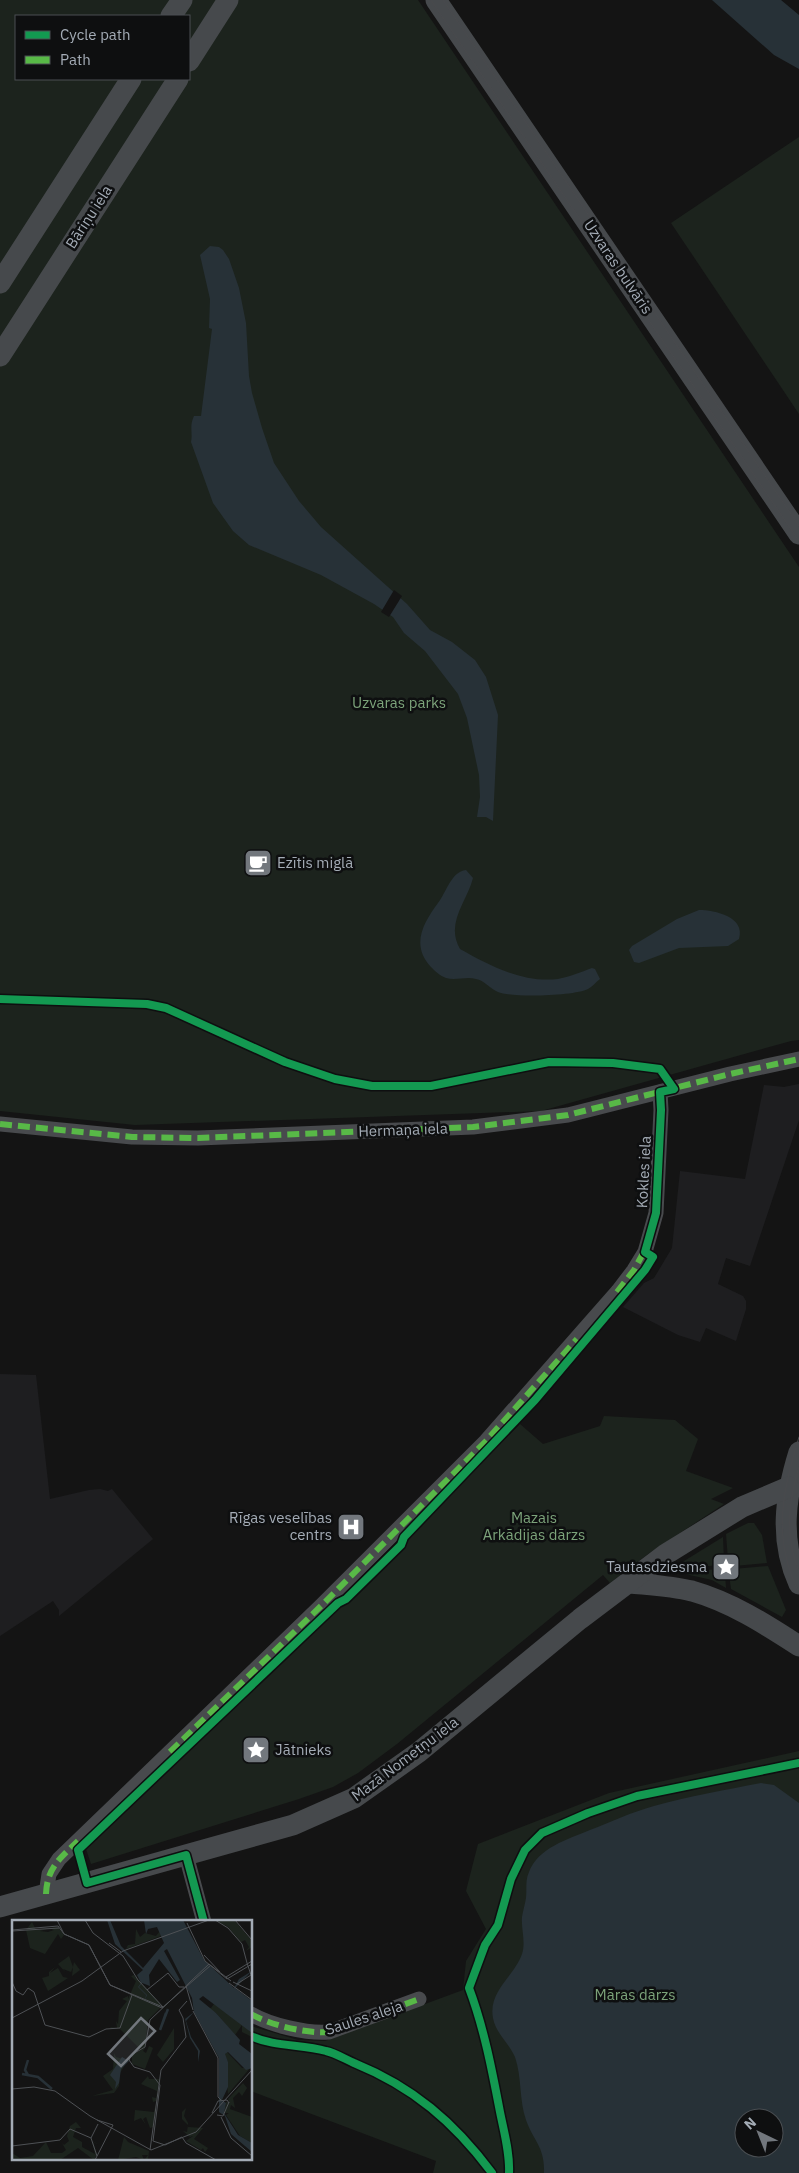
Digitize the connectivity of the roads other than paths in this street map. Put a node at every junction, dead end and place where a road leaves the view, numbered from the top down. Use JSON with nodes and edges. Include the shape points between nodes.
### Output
{"nodes":[{"id":1,"x":182,"y":0,"type":"edge"},
{"id":2,"x":228,"y":0,"type":"edge"},
{"id":3,"x":436,"y":0,"type":"edge"},
{"id":4,"x":172,"y":15,"type":"edge"},
{"id":5,"x":190,"y":60,"type":"edge"},
{"id":6,"x":130,"y":80,"type":"edge"},
{"id":7,"x":177,"y":80,"type":"edge"},
{"id":8,"x":0,"y":283,"type":"edge"},
{"id":9,"x":0,"y":356,"type":"edge"},
{"id":10,"x":799,"y":534,"type":"edge"},
{"id":11,"x":799,"y":1059,"type":"edge"},
{"id":12,"x":660,"y":1092,"type":"junction"},
{"id":13,"x":0,"y":1124,"type":"edge"},
{"id":14,"x":799,"y":1452,"type":"edge"},
{"id":15,"x":789,"y":1487,"type":"junction"},
{"id":16,"x":630,"y":1583,"type":"junction"},
{"id":17,"x":799,"y":1584,"type":"edge"},
{"id":18,"x":799,"y":1646,"type":"edge"},
{"id":19,"x":186,"y":1855,"type":"junction"},
{"id":20,"x":46,"y":1894,"type":"junction"},
{"id":21,"x":0,"y":1907,"type":"edge"},
{"id":22,"x":203,"y":1920,"type":"edge"},
{"id":23,"x":419,"y":1999,"type":"dead end"},
{"id":24,"x":252,"y":2014,"type":"edge"}],
"edges":[{"from":1,"to":4,"type":"street"},
{"from":2,"to":5,"type":"street"},
{"from":3,"to":10,"type":"street","name":"Uzvaras bulvāris"},
{"from":6,"to":8,"type":"street"},
{"from":7,"to":9,"type":"street","name":"Bāriņu iela"},
{"from":11,"to":12,"type":"street","name":"Hermaņa iela"},
{"from":12,"to":13,"type":"street","name":"Hermaņa iela","via":[[568,1115],[463,1127],[198,1138],[132,1137]]},
{"from":12,"to":20,"type":"street","name":"Kokles iela","via":[[656,1213],[645,1252],[634,1270],[584,1332],[486,1441],[314,1613],[59,1859],[49,1874]]},
{"from":14,"to":15,"type":"street"},
{"from":15,"to":16,"type":"street","name":"Mazā Nometņu iela","via":[[734,1511],[666,1554]]},
{"from":15,"to":17,"type":"street","via":[[786,1540]]},
{"from":16,"to":18,"type":"street","via":[[672,1587],[705,1596],[758,1619]]},
{"from":16,"to":19,"type":"street","name":"Mazā Nometņu iela","via":[[580,1619],[419,1752],[354,1798],[293,1825]]},
{"from":19,"to":20,"type":"street","name":"Mazā Nometņu iela"},
{"from":19,"to":22,"type":"street"},
{"from":20,"to":21,"type":"street","name":"Mazā Nometņu iela"},
{"from":23,"to":24,"type":"street","name":"Saules aleja","via":[[319,2033],[271,2023]]}]}
